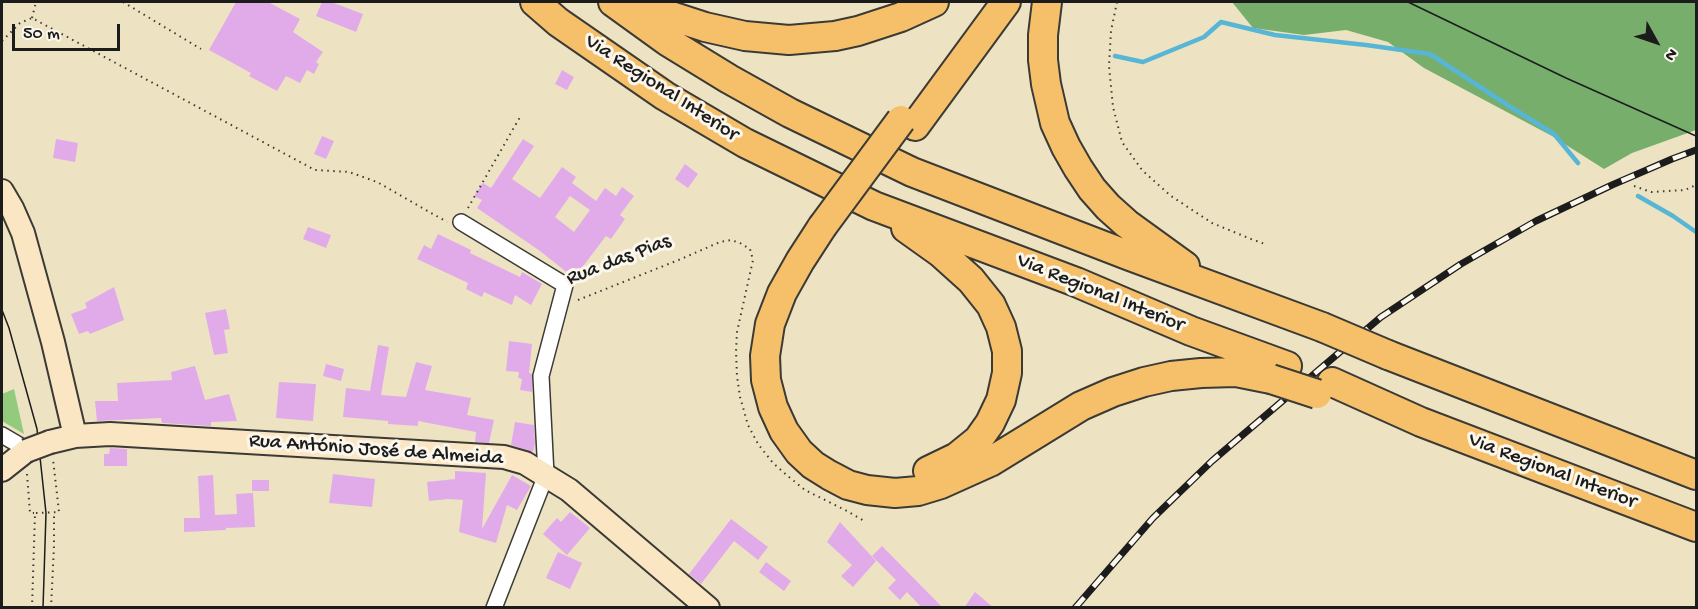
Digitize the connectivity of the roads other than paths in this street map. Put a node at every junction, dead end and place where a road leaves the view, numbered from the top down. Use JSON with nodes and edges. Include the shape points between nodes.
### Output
{"nodes":[{"id":1,"x":535,"y":2,"type":"edge"},
{"id":2,"x":613,"y":2,"type":"edge"},
{"id":3,"x":644,"y":2,"type":"edge"},
{"id":4,"x":934,"y":2,"type":"edge"},
{"id":5,"x":988,"y":2,"type":"edge"},
{"id":6,"x":1006,"y":2,"type":"edge"},
{"id":7,"x":1047,"y":2,"type":"edge"},
{"id":8,"x":908,"y":123,"type":"junction"},
{"id":9,"x":2,"y":191,"type":"edge"},
{"id":10,"x":874,"y":206,"type":"junction"},
{"id":11,"x":460,"y":222,"type":"road end"},
{"id":12,"x":829,"y":230,"type":"junction"},
{"id":13,"x":1228,"y":291,"type":"junction"},
{"id":14,"x":1279,"y":372,"type":"junction"},
{"id":15,"x":2,"y":435,"type":"edge"},
{"id":16,"x":75,"y":436,"type":"junction"},
{"id":17,"x":25,"y":459,"type":"junction"},
{"id":18,"x":2,"y":470,"type":"edge"},
{"id":19,"x":546,"y":475,"type":"junction"},
{"id":20,"x":1696,"y":475,"type":"edge"},
{"id":21,"x":1696,"y":526,"type":"edge"},
{"id":22,"x":494,"y":608,"type":"edge"},
{"id":23,"x":708,"y":608,"type":"edge"}],
"edges":[{"from":1,"to":10,"type":"highway","name":"Via Regional Interior","via":[[665,96],[745,143]]},
{"from":2,"to":13,"type":"highway","name":"Via Regional Interior","via":[[667,42],[729,79],[912,172]]},
{"from":3,"to":4,"type":"highway","via":[[665,14],[705,27],[789,40],[858,31]]},
{"from":5,"to":8,"type":"highway"},
{"from":6,"to":8,"type":"highway"},
{"from":7,"to":13,"type":"highway","via":[[1043,34],[1046,84],[1055,123],[1078,168],[1092,189],[1127,224],[1183,265]]},
{"from":8,"to":12,"type":"highway"},
{"from":9,"to":16,"type":"main road","via":[[23,233]]},
{"from":10,"to":12,"type":"highway","via":[[941,253],[971,280],[991,305],[1007,351],[1001,400],[990,423],[978,440],[934,469],[892,477],[855,470],[838,462],[810,438],[788,402],[782,357],[786,329]]},
{"from":10,"to":14,"type":"highway","name":"Via Regional Interior","via":[[1076,282]]},
{"from":11,"to":19,"type":"street","name":"Rua das Pias","via":[[565,285],[541,376]]},
{"from":12,"to":14,"type":"highway","via":[[800,261],[782,293],[770,324],[766,380],[773,407],[799,452],[829,475],[867,490],[895,493],[941,484],[990,462],[1081,406],[1144,382],[1213,372]]},
{"from":13,"to":20,"type":"highway","name":"Via Regional Interior","bridge":true},
{"from":14,"to":21,"type":"highway","name":"Via Regional Interior"},
{"from":15,"to":17,"type":"street","via":[[19,445]]},
{"from":16,"to":17,"type":"main road","name":"Rua António José de Almeida","bridge":true,"via":[[52,453]]},
{"from":16,"to":19,"type":"main road","name":"Rua António José de Almeida","via":[[504,457]]},
{"from":17,"to":18,"type":"main road","name":"Rua António José de Almeida"},
{"from":19,"to":22,"type":"street","name":"Rua das Pias"},
{"from":19,"to":23,"type":"main road","name":"Rua António José de Almeida","via":[[569,490]]}]}
